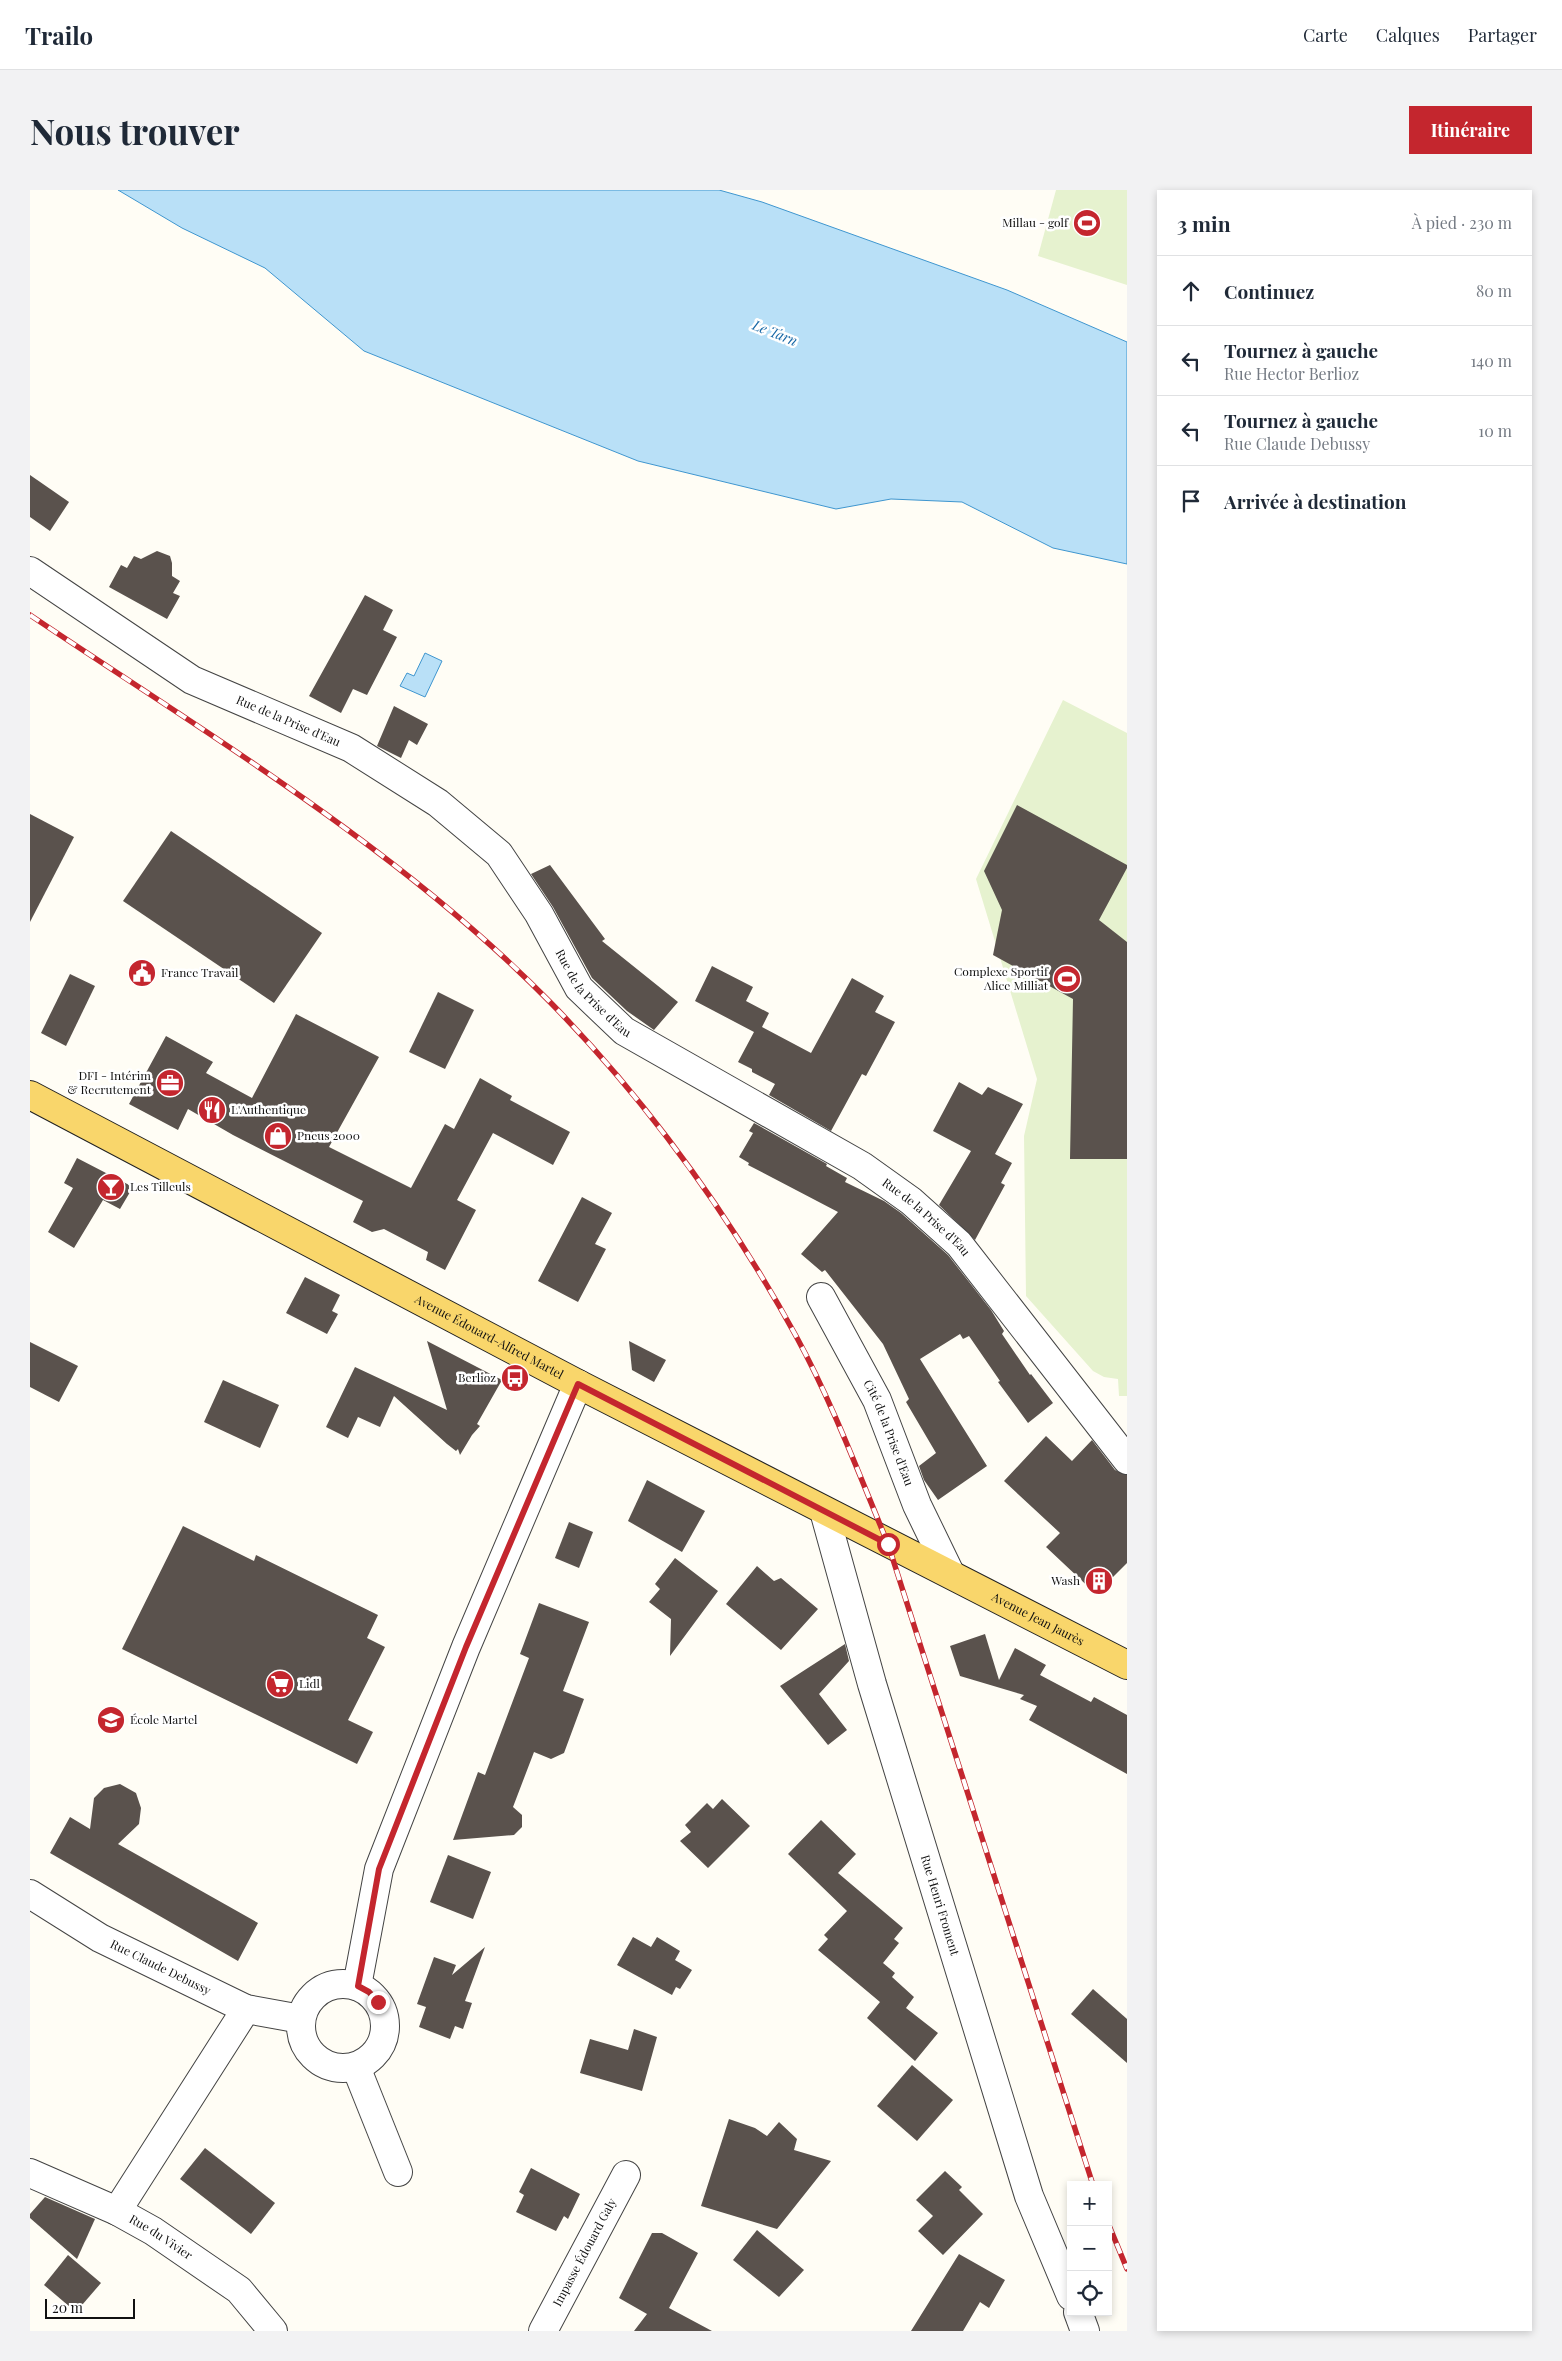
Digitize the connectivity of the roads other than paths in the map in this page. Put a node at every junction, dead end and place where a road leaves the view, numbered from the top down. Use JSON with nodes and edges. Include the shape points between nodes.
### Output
{"nodes":[{"id":1,"x":30,"y":570,"type":"edge"},
{"id":2,"x":30,"y":1095,"type":"edge"},
{"id":3,"x":821,"y":1298,"type":"dead end"},
{"id":4,"x":578,"y":1384,"type":"junction"},
{"id":5,"x":1127,"y":1460,"type":"edge"},
{"id":6,"x":824,"y":1510,"type":"junction"},
{"id":7,"x":950,"y":1574,"type":"junction"},
{"id":8,"x":1127,"y":1665,"type":"edge"},
{"id":9,"x":30,"y":1894,"type":"edge"},
{"id":10,"x":358,"y":1986,"type":"junction"},
{"id":11,"x":246,"y":2009,"type":"junction"},
{"id":12,"x":301,"y":2019,"type":"junction"},
{"id":13,"x":356,"y":2067,"type":"junction"},
{"id":14,"x":398,"y":2172,"type":"dead end"},
{"id":15,"x":30,"y":2173,"type":"edge"},
{"id":16,"x":626,"y":2175,"type":"dead end"},
{"id":17,"x":117,"y":2211,"type":"junction"},
{"id":18,"x":1067,"y":2286,"type":"edge"},
{"id":19,"x":1080,"y":2316,"type":"edge"},
{"id":20,"x":273,"y":2331,"type":"edge"},
{"id":21,"x":544,"y":2331,"type":"edge"},
{"id":22,"x":1086,"y":2331,"type":"edge"}],
"edges":[{"from":1,"to":5,"type":"street","name":"Rue de la Prise d'Eau","via":[[192,680],[351,748],[438,803],[499,854],[539,914],[579,988],[624,1031],[862,1166],[911,1201],[959,1244]]},
{"from":2,"to":4,"type":"main road","name":"Avenue Édouard-Alfred Martel"},
{"from":3,"to":7,"type":"street","name":"Cité de la Prise d'Eau","via":[[877,1400],[917,1505]]},
{"from":4,"to":6,"type":"main road","name":"Avenue Édouard-Alfred Martel"},
{"from":4,"to":10,"type":"street","via":[[466,1647],[379,1869]]},
{"from":6,"to":7,"type":"main road","name":"Avenue Édouard-Alfred Martel"},
{"from":6,"to":18,"type":"street","name":"Rue Henri Froment","via":[[872,1684],[1029,2196]]},
{"from":7,"to":8,"type":"main road","name":"Avenue Jean Jaurès"},
{"from":9,"to":11,"type":"street","name":"Rue Claude Debussy","via":[[100,1938]]},
{"from":10,"to":12,"type":"street","via":[[345,1984],[322,1989],[304,2007]]},
{"from":10,"to":13,"type":"street","via":[[378,2002],[385,2027],[377,2052]]},
{"from":11,"to":12,"type":"street","name":"Rue Claude Debussy"},
{"from":11,"to":17,"type":"street"},
{"from":12,"to":13,"type":"street","via":[[301,2034],[315,2058],[327,2066]]},
{"from":13,"to":14,"type":"street"},
{"from":15,"to":17,"type":"street","name":"Rue du Vivier"},
{"from":16,"to":21,"type":"street","name":"Impasse Édouard Galy"},
{"from":17,"to":20,"type":"street","name":"Rue du Vivier","via":[[153,2231],[239,2290]]},
{"from":19,"to":22,"type":"street"}]}
